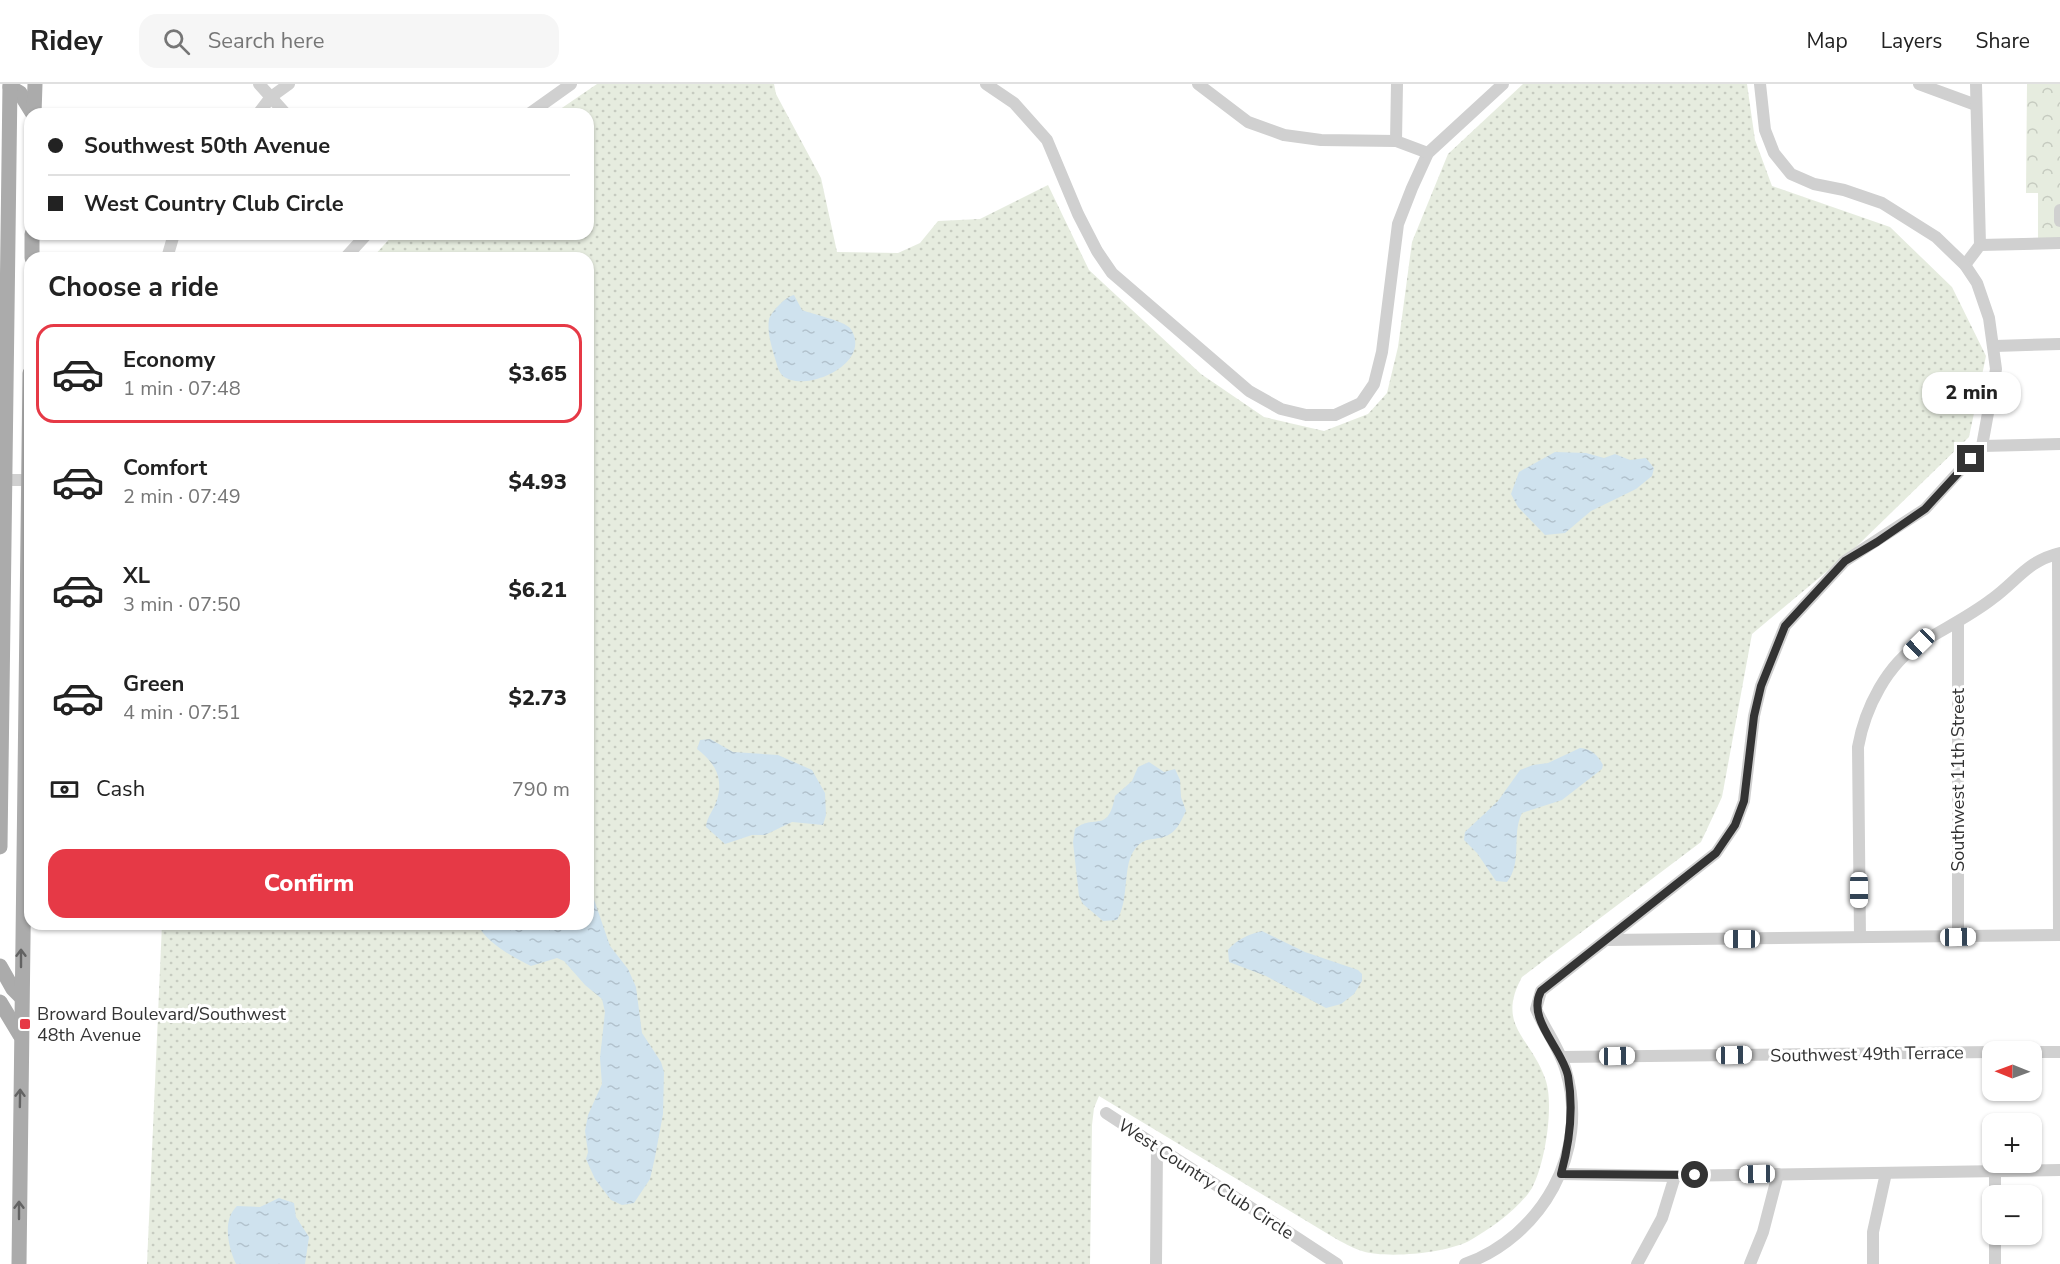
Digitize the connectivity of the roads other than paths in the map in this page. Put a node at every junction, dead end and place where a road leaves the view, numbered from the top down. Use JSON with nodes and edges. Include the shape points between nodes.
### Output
{"nodes":[{"id":1,"x":35,"y":84,"type":"edge"},
{"id":2,"x":259,"y":84,"type":"edge"},
{"id":3,"x":289,"y":84,"type":"edge"},
{"id":4,"x":571,"y":84,"type":"edge"},
{"id":5,"x":989,"y":84,"type":"edge"},
{"id":6,"x":1198,"y":84,"type":"edge"},
{"id":7,"x":1397,"y":84,"type":"edge"},
{"id":8,"x":1503,"y":84,"type":"edge"},
{"id":9,"x":1919,"y":84,"type":"edge"},
{"id":10,"x":1976,"y":84,"type":"edge"},
{"id":11,"x":1763,"y":85,"type":"edge"},
{"id":12,"x":7,"y":86,"type":"edge"},
{"id":13,"x":271,"y":98,"type":"junction"},
{"id":14,"x":1976,"y":105,"type":"junction"},
{"id":15,"x":30,"y":108,"type":"edge"},
{"id":16,"x":34,"y":108,"type":"edge"},
{"id":17,"x":263,"y":108,"type":"edge"},
{"id":18,"x":280,"y":108,"type":"edge"},
{"id":19,"x":537,"y":108,"type":"edge"},
{"id":20,"x":1396,"y":141,"type":"junction"},
{"id":21,"x":1428,"y":153,"type":"junction"},
{"id":22,"x":2060,"y":210,"type":"edge"},
{"id":23,"x":2060,"y":221,"type":"edge"},
{"id":24,"x":362,"y":240,"type":"edge"},
{"id":25,"x":2060,"y":243,"type":"edge"},
{"id":26,"x":1980,"y":245,"type":"junction"},
{"id":27,"x":350,"y":252,"type":"edge"},
{"id":28,"x":1965,"y":265,"type":"junction"},
{"id":29,"x":2060,"y":344,"type":"edge"},
{"id":30,"x":1995,"y":346,"type":"junction"},
{"id":31,"x":2060,"y":444,"type":"edge"},
{"id":32,"x":1982,"y":446,"type":"junction"},
{"id":33,"x":3,"y":480,"type":"edge"},
{"id":34,"x":24,"y":480,"type":"edge"},
{"id":35,"x":2059,"y":554,"type":"edge"},
{"id":36,"x":1958,"y":623,"type":"junction"},
{"id":37,"x":24,"y":803,"type":"edge"},
{"id":38,"x":0,"y":848,"type":"edge"},
{"id":39,"x":2060,"y":935,"type":"edge"},
{"id":40,"x":1860,"y":937,"type":"junction"},
{"id":41,"x":1958,"y":937,"type":"junction"},
{"id":42,"x":1607,"y":940,"type":"junction"},
{"id":43,"x":0,"y":966,"type":"edge"},
{"id":44,"x":21,"y":997,"type":"junction"},
{"id":45,"x":0,"y":1002,"type":"edge"},
{"id":46,"x":21,"y":1038,"type":"junction"},
{"id":47,"x":1982,"y":1052,"type":"edge"},
{"id":48,"x":2042,"y":1052,"type":"edge"},
{"id":49,"x":2060,"y":1052,"type":"edge"},
{"id":50,"x":1561,"y":1057,"type":"junction"},
{"id":51,"x":1106,"y":1113,"type":"dead end"},
{"id":52,"x":1158,"y":1146,"type":"junction"},
{"id":53,"x":1982,"y":1170,"type":"edge"},
{"id":54,"x":2042,"y":1170,"type":"edge"},
{"id":55,"x":2060,"y":1170,"type":"edge"},
{"id":56,"x":1886,"y":1173,"type":"junction"},
{"id":57,"x":1561,"y":1174,"type":"junction"},
{"id":58,"x":1778,"y":1174,"type":"junction"},
{"id":59,"x":1675,"y":1176,"type":"junction"},
{"id":60,"x":1995,"y":1245,"type":"edge"},
{"id":61,"x":19,"y":1264,"type":"edge"},
{"id":62,"x":1156,"y":1264,"type":"edge"},
{"id":63,"x":1337,"y":1264,"type":"edge"},
{"id":64,"x":1465,"y":1264,"type":"edge"},
{"id":65,"x":1636,"y":1264,"type":"edge"},
{"id":66,"x":1750,"y":1264,"type":"edge"},
{"id":67,"x":1873,"y":1264,"type":"edge"},
{"id":68,"x":1995,"y":1264,"type":"edge"}],
"edges":[{"from":1,"to":16,"type":"main road"},
{"from":2,"to":13,"type":"street"},
{"from":3,"to":13,"type":"street"},
{"from":4,"to":19,"type":"street"},
{"from":5,"to":21,"type":"street","via":[[1014,103],[1047,140],[1096,251],[1112,273],[1249,391],[1281,409],[1306,416],[1335,415],[1361,403],[1374,384],[1382,352],[1398,224]]},
{"from":6,"to":20,"type":"street","via":[[1248,122],[1284,135],[1321,140]]},
{"from":7,"to":20,"type":"street"},
{"from":8,"to":21,"type":"street"},
{"from":9,"to":14,"type":"street"},
{"from":10,"to":14,"type":"street"},
{"from":11,"to":28,"type":"street","via":[[1765,130],[1773,153],[1791,174],[1882,203],[1936,237]]},
{"from":12,"to":15,"type":"main road","via":[[21,93]]},
{"from":12,"to":33,"type":"main road"},
{"from":13,"to":17,"type":"street"},
{"from":13,"to":18,"type":"street"},
{"from":14,"to":26,"type":"street"},
{"from":20,"to":21,"type":"street"},
{"from":22,"to":23,"type":"street"},
{"from":24,"to":27,"type":"street"},
{"from":25,"to":26,"type":"street"},
{"from":26,"to":28,"type":"street"},
{"from":28,"to":30,"type":"street","via":[[1977,284]]},
{"from":29,"to":30,"type":"street"},
{"from":30,"to":32,"type":"street","via":[[1996,369]]},
{"from":31,"to":32,"type":"street"},
{"from":32,"to":42,"type":"street","via":[[1925,509],[1845,561],[1785,626],[1761,686],[1744,801],[1735,825],[1701,867]]},
{"from":33,"to":34,"type":"street"},
{"from":33,"to":38,"type":"main road"},
{"from":35,"to":36,"type":"street","via":[[2038,559]]},
{"from":35,"to":39,"type":"street"},
{"from":36,"to":40,"type":"street","via":[[1919,644],[1890,672],[1862,727],[1858,747]]},
{"from":36,"to":41,"type":"street","name":"Southwest 11th Street"},
{"from":44,"to":37,"type":"main road","one_way":true},
{"from":39,"to":41,"type":"street"},
{"from":40,"to":41,"type":"street"},
{"from":40,"to":42,"type":"street"},
{"from":42,"to":50,"type":"street","via":[[1541,991],[1536,1000],[1539,1018]]},
{"from":43,"to":44,"type":"main road"},
{"from":44,"to":46,"type":"main road"},
{"from":45,"to":46,"type":"main road"},
{"from":61,"to":46,"type":"main road","one_way":true},
{"from":47,"to":50,"type":"street","name":"Southwest 49th Terrace"},
{"from":48,"to":49,"type":"street"},
{"from":50,"to":57,"type":"street","via":[[1571,1098],[1571,1124]]},
{"from":51,"to":52,"type":"street","name":"West Country Club Circle"},
{"from":52,"to":62,"type":"street"},
{"from":52,"to":63,"type":"street","name":"West Country Club Circle"},
{"from":53,"to":56,"type":"street"},
{"from":54,"to":55,"type":"street"},
{"from":56,"to":58,"type":"street"},
{"from":56,"to":67,"type":"street","via":[[1873,1232]]},
{"from":57,"to":59,"type":"street"},
{"from":57,"to":64,"type":"street","via":[[1546,1202],[1522,1231],[1486,1257]]},
{"from":58,"to":59,"type":"street"},
{"from":58,"to":66,"type":"street"},
{"from":59,"to":65,"type":"street","via":[[1662,1218]]},
{"from":60,"to":68,"type":"street"}]}
